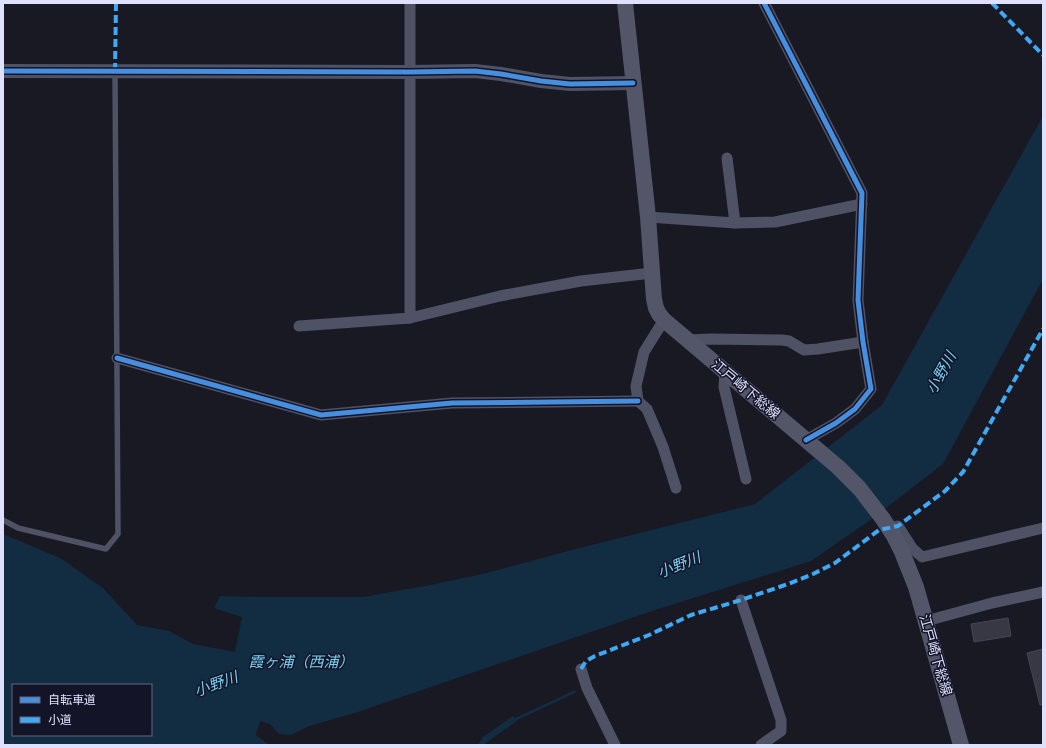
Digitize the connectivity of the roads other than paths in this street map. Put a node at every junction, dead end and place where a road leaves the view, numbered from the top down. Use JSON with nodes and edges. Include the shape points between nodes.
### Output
{"nodes":[{"id":1,"x":410,"y":3,"type":"edge"},
{"id":2,"x":625,"y":3,"type":"edge"},
{"id":3,"x":764,"y":3,"type":"edge"},
{"id":4,"x":3,"y":71,"type":"edge"},
{"id":5,"x":115,"y":71,"type":"junction"},
{"id":6,"x":410,"y":72,"type":"junction"},
{"id":7,"x":633,"y":83,"type":"junction"},
{"id":8,"x":727,"y":158,"type":"dead end"},
{"id":9,"x":862,"y":204,"type":"junction"},
{"id":10,"x":648,"y":217,"type":"junction"},
{"id":11,"x":735,"y":223,"type":"junction"},
{"id":12,"x":652,"y":273,"type":"junction"},
{"id":13,"x":410,"y":318,"type":"junction"},
{"id":14,"x":664,"y":320,"type":"junction"},
{"id":15,"x":299,"y":326,"type":"dead end"},
{"id":16,"x":687,"y":340,"type":"junction"},
{"id":17,"x":864,"y":342,"type":"junction"},
{"id":18,"x":117,"y":358,"type":"junction"},
{"id":19,"x":725,"y":371,"type":"junction"},
{"id":20,"x":638,"y":400,"type":"junction"},
{"id":21,"x":808,"y":442,"type":"junction"},
{"id":22,"x":746,"y":479,"type":"dead end"},
{"id":23,"x":676,"y":488,"type":"dead end"},
{"id":24,"x":3,"y":520,"type":"edge"},
{"id":25,"x":886,"y":523,"type":"junction"},
{"id":26,"x":1043,"y":528,"type":"edge"},
{"id":27,"x":1043,"y":592,"type":"edge"},
{"id":28,"x":742,"y":600,"type":"dead end"},
{"id":29,"x":926,"y":621,"type":"junction"},
{"id":30,"x":581,"y":669,"type":"dead end"},
{"id":31,"x":615,"y":745,"type":"edge"},
{"id":32,"x":761,"y":745,"type":"edge"},
{"id":33,"x":961,"y":745,"type":"edge"}],
"edges":[{"from":1,"to":6,"type":"street"},
{"from":2,"to":7,"type":"main road","name":"江戸崎下総線"},
{"from":3,"to":9,"type":"street","via":[[862,193]]},
{"from":4,"to":5,"type":"street"},
{"from":5,"to":6,"type":"street"},
{"from":5,"to":18,"type":"lane"},
{"from":6,"to":7,"type":"street","via":[[475,71],[570,84]]},
{"from":6,"to":13,"type":"street"},
{"from":7,"to":10,"type":"main road","name":"江戸崎下総線"},
{"from":8,"to":11,"type":"street"},
{"from":9,"to":11,"type":"street","via":[[775,222]]},
{"from":9,"to":17,"type":"street","via":[[858,300]]},
{"from":10,"to":11,"type":"street"},
{"from":10,"to":12,"type":"main road","name":"江戸崎下総線"},
{"from":12,"to":13,"type":"street","via":[[581,281],[500,296]]},
{"from":12,"to":14,"type":"main road","name":"江戸崎下総線","via":[[656,308]]},
{"from":13,"to":15,"type":"street"},
{"from":14,"to":16,"type":"main road","name":"江戸崎下総線"},
{"from":14,"to":20,"type":"street","via":[[644,352],[636,386]]},
{"from":16,"to":17,"type":"street","via":[[782,340],[804,350]]},
{"from":16,"to":19,"type":"main road","name":"江戸崎下総線"},
{"from":17,"to":21,"type":"street","via":[[871,389],[855,409]]},
{"from":18,"to":20,"type":"street","via":[[321,415],[452,403]]},
{"from":18,"to":24,"type":"lane","via":[[118,534],[106,549],[18,528]]},
{"from":19,"to":21,"type":"main road","name":"江戸崎下総線"},
{"from":19,"to":22,"type":"street","via":[[724,387]]},
{"from":20,"to":23,"type":"street","via":[[647,409]]},
{"from":21,"to":25,"type":"main road","name":"江戸崎下総線","via":[[849,477]]},
{"from":25,"to":26,"type":"street","via":[[898,526],[912,548],[922,557]]},
{"from":25,"to":29,"type":"main road","name":"江戸崎下総線","via":[[909,568]]},
{"from":27,"to":29,"type":"street"},
{"from":28,"to":32,"type":"street","via":[[781,720],[781,731]]},
{"from":29,"to":33,"type":"main road","name":"江戸崎下総線"},
{"from":30,"to":31,"type":"street","via":[[587,688]]}]}
